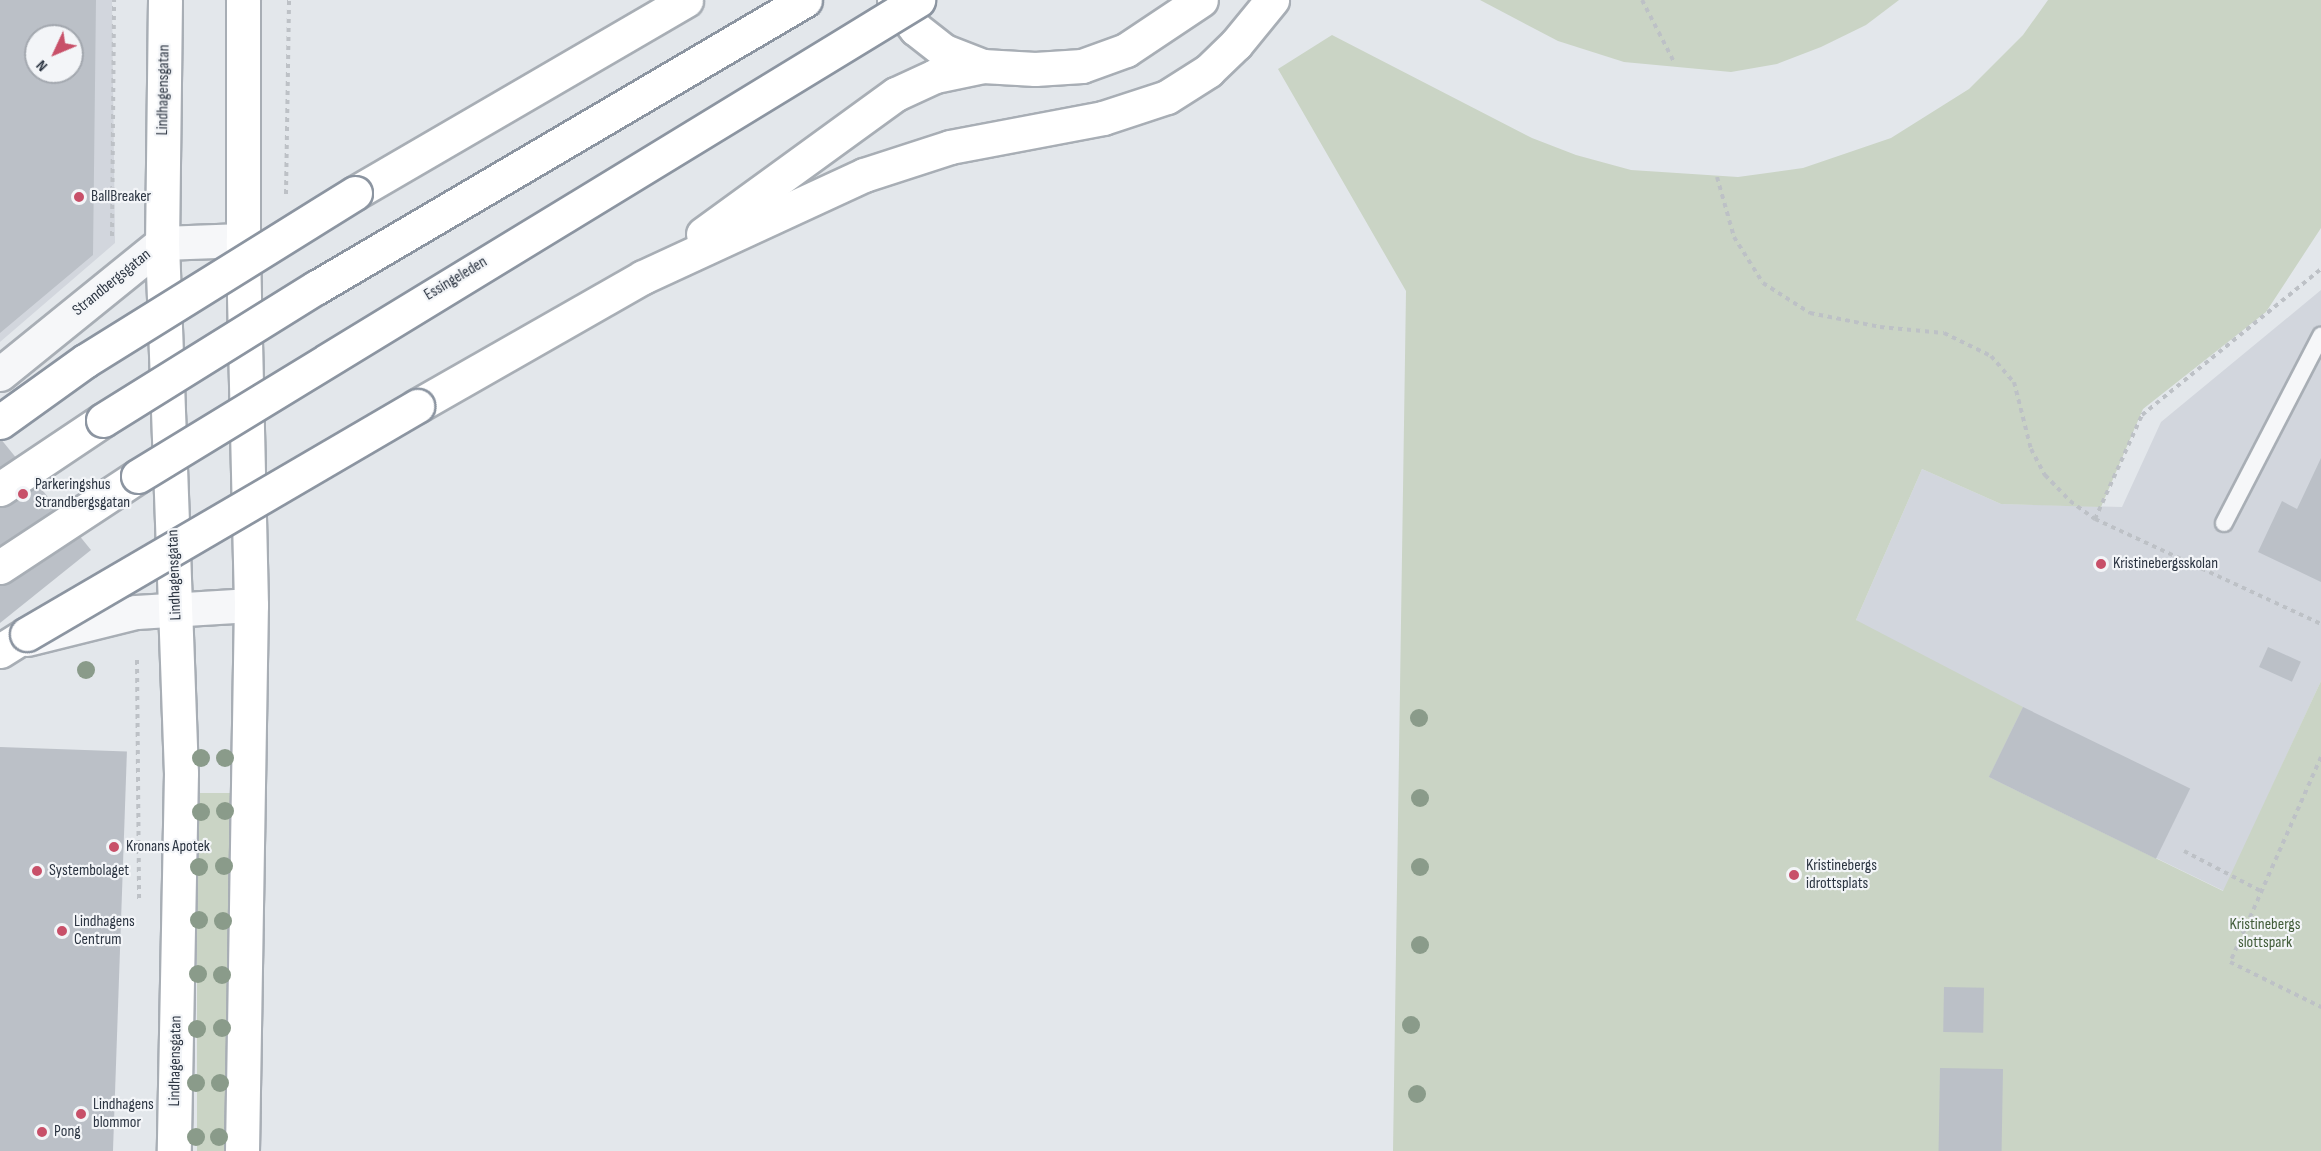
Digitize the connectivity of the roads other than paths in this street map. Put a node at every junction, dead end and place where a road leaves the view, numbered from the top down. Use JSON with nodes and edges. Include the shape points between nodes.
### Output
{"nodes":[{"id":1,"x":165,"y":0,"type":"edge"},
{"id":2,"x":243,"y":0,"type":"edge"},
{"id":3,"x":686,"y":0,"type":"edge"},
{"id":4,"x":805,"y":0,"type":"edge"},
{"id":5,"x":894,"y":0,"type":"edge"},
{"id":6,"x":918,"y":0,"type":"edge"},
{"id":7,"x":1201,"y":0,"type":"edge"},
{"id":8,"x":1272,"y":0,"type":"edge"},
{"id":9,"x":983,"y":66,"type":"junction"},
{"id":10,"x":243,"y":240,"type":"junction"},
{"id":11,"x":162,"y":243,"type":"junction"},
{"id":12,"x":643,"y":277,"type":"junction"},
{"id":13,"x":2321,"y":336,"type":"edge"},
{"id":14,"x":0,"y":374,"type":"edge"},
{"id":15,"x":0,"y":422,"type":"edge"},
{"id":16,"x":0,"y":489,"type":"edge"},
{"id":17,"x":2224,"y":523,"type":"dead end"},
{"id":18,"x":0,"y":567,"type":"edge"},
{"id":19,"x":251,"y":605,"type":"junction"},
{"id":20,"x":176,"y":612,"type":"junction"},
{"id":21,"x":0,"y":651,"type":"edge"},
{"id":22,"x":0,"y":657,"type":"edge"},
{"id":23,"x":174,"y":1151,"type":"edge"},
{"id":24,"x":242,"y":1151,"type":"edge"}],
"edges":[{"from":1,"to":11,"type":"main road","name":"Lindhagensgatan"},
{"from":2,"to":10,"type":"main road"},
{"from":3,"to":15,"type":"main road","bridge":true,"via":[[346,198],[85,362]]},
{"from":4,"to":16,"type":"main road","bridge":true,"via":[[317,287]]},
{"from":5,"to":9,"type":"main road","via":[[916,28],[944,51]]},
{"from":6,"to":18,"type":"main road","name":"Essingeleden","bridge":true,"via":[[417,303]]},
{"from":7,"to":9,"type":"main road","via":[[1126,50],[1082,66]]},
{"from":8,"to":12,"type":"main road","via":[[1208,71],[1167,97],[1103,118],[951,147],[864,175]]},
{"from":9,"to":12,"type":"main road","via":[[934,76],[896,94]]},
{"from":10,"to":11,"type":"street","name":"Strandbergsgatan"},
{"from":10,"to":19,"type":"main road"},
{"from":11,"to":14,"type":"street","name":"Strandbergsgatan"},
{"from":11,"to":20,"type":"main road","name":"Lindhagensgatan"},
{"from":12,"to":21,"type":"main road","bridge":true},
{"from":13,"to":17,"type":"lane"},
{"from":19,"to":20,"type":"street"},
{"from":19,"to":24,"type":"main road"},
{"from":20,"to":22,"type":"street","via":[[136,612],[114,617],[26,640]]},
{"from":20,"to":23,"type":"main road","name":"Lindhagensgatan","via":[[181,772]]}]}
